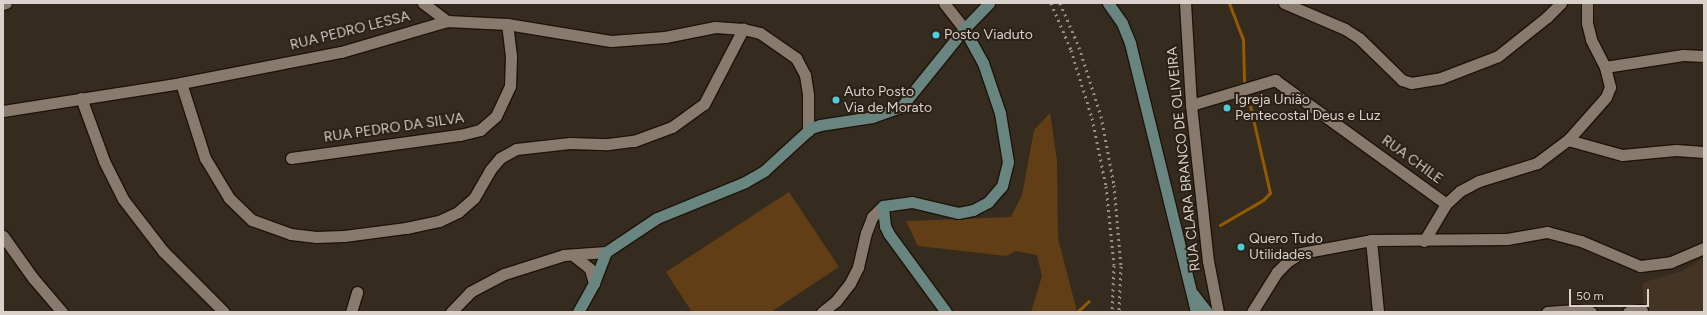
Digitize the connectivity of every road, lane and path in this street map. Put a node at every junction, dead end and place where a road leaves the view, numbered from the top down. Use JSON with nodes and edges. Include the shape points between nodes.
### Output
{"nodes":[{"id":1,"x":6,"y":3,"type":"edge"},
{"id":2,"x":423,"y":3,"type":"edge"},
{"id":3,"x":944,"y":3,"type":"edge"},
{"id":4,"x":989,"y":3,"type":"edge"},
{"id":5,"x":1108,"y":3,"type":"edge"},
{"id":6,"x":1185,"y":3,"type":"edge"},
{"id":7,"x":1284,"y":3,"type":"edge"},
{"id":8,"x":1561,"y":3,"type":"edge"},
{"id":9,"x":1587,"y":3,"type":"edge"},
{"id":10,"x":3,"y":4,"type":"edge"},
{"id":11,"x":447,"y":21,"type":"junction"},
{"id":12,"x":507,"y":24,"type":"junction"},
{"id":13,"x":743,"y":29,"type":"junction"},
{"id":14,"x":964,"y":29,"type":"junction"},
{"id":15,"x":1704,"y":56,"type":"edge"},
{"id":16,"x":1605,"y":67,"type":"junction"},
{"id":17,"x":181,"y":83,"type":"junction"},
{"id":18,"x":81,"y":98,"type":"junction"},
{"id":19,"x":1191,"y":105,"type":"junction"},
{"id":20,"x":3,"y":111,"type":"edge"},
{"id":21,"x":808,"y":131,"type":"junction"},
{"id":22,"x":1568,"y":140,"type":"junction"},
{"id":23,"x":1704,"y":152,"type":"edge"},
{"id":24,"x":291,"y":158,"type":"dead end"},
{"id":25,"x":1446,"y":204,"type":"junction"},
{"id":26,"x":884,"y":206,"type":"junction"},
{"id":27,"x":3,"y":236,"type":"edge"},
{"id":28,"x":1371,"y":240,"type":"junction"},
{"id":29,"x":1424,"y":241,"type":"junction"},
{"id":30,"x":1704,"y":248,"type":"edge"},
{"id":31,"x":606,"y":252,"type":"junction"},
{"id":32,"x":573,"y":255,"type":"junction"},
{"id":33,"x":594,"y":284,"type":"junction"},
{"id":34,"x":1190,"y":289,"type":"junction"},
{"id":35,"x":357,"y":292,"type":"dead end"},
{"id":36,"x":1642,"y":310,"type":"dead end"},
{"id":37,"x":62,"y":312,"type":"edge"},
{"id":38,"x":224,"y":312,"type":"edge"},
{"id":39,"x":351,"y":312,"type":"edge"},
{"id":40,"x":451,"y":312,"type":"edge"},
{"id":41,"x":578,"y":312,"type":"edge"},
{"id":42,"x":822,"y":312,"type":"edge"},
{"id":43,"x":946,"y":312,"type":"edge"},
{"id":44,"x":1196,"y":312,"type":"edge"},
{"id":45,"x":1207,"y":312,"type":"edge"},
{"id":46,"x":1218,"y":312,"type":"edge"},
{"id":47,"x":1252,"y":312,"type":"edge"},
{"id":48,"x":1378,"y":312,"type":"edge"},
{"id":49,"x":1547,"y":312,"type":"edge"},
{"id":50,"x":1591,"y":312,"type":"edge"},
{"id":51,"x":1628,"y":312,"type":"edge"}],
"edges":[{"from":1,"to":10,"type":"street"},
{"from":2,"to":11,"type":"street"},
{"from":3,"to":14,"type":"street"},
{"from":4,"to":14,"type":"main road"},
{"from":5,"to":34,"type":"main road","via":[[1122,23],[1130,43]]},
{"from":6,"to":19,"type":"street","name":"RUA CLARA BRANCO DE OLIVEIRA"},
{"from":7,"to":8,"type":"street","via":[[1345,29],[1359,38],[1402,80],[1411,84],[1441,78],[1498,56]]},
{"from":9,"to":16,"type":"street","via":[[1587,23],[1591,39]]},
{"from":11,"to":12,"type":"street","name":"RUA PEDRO LESSA"},
{"from":11,"to":17,"type":"street","name":"RUA PEDRO LESSA","via":[[341,52]]},
{"from":12,"to":13,"type":"street","name":"RUA PEDRO LESSA","via":[[610,41],[664,37],[715,27]]},
{"from":12,"to":24,"type":"street","name":"RUA PEDRO DA SILVA","via":[[511,56],[510,86],[496,116],[480,130],[460,135]]},
{"from":13,"to":17,"type":"street","via":[[704,104],[672,127],[634,141],[516,148],[500,158],[474,198],[458,212],[439,221],[406,228],[344,236],[316,237],[291,234],[252,220],[230,198],[205,158]]},
{"from":13,"to":21,"type":"street","name":"RUA PEDRO LESSA","via":[[760,33],[796,58],[801,66],[808,95]]},
{"from":14,"to":21,"type":"main road","via":[[901,107],[872,118],[820,125]]},
{"from":14,"to":26,"type":"main road","via":[[982,63],[1000,113],[1008,162],[1002,186],[988,202],[973,210],[958,213],[912,202]]},
{"from":15,"to":16,"type":"street","via":[[1683,55]]},
{"from":16,"to":22,"type":"street","via":[[1610,87],[1606,97]]},
{"from":17,"to":18,"type":"street","name":"RUA PEDRO LESSA"},
{"from":18,"to":20,"type":"street","name":"RUA PEDRO LESSA"},
{"from":18,"to":38,"type":"street","via":[[104,161],[123,199],[163,251]]},
{"from":19,"to":25,"type":"street","name":"RUA CHILE","via":[[1275,80]]},
{"from":19,"to":46,"type":"street","name":"RUA CLARA BRANCO DE OLIVEIRA","via":[[1208,261]]},
{"from":21,"to":31,"type":"main road","via":[[764,171],[745,182],[657,218]]},
{"from":22,"to":23,"type":"street","via":[[1622,155],[1676,150]]},
{"from":22,"to":25,"type":"street","via":[[1537,163],[1479,181],[1460,191]]},
{"from":25,"to":29,"type":"street"},
{"from":26,"to":42,"type":"street","via":[[872,217],[858,267],[850,283],[836,301]]},
{"from":26,"to":43,"type":"main road","via":[[885,226],[889,234]]},
{"from":27,"to":37,"type":"street","via":[[33,278]]},
{"from":28,"to":29,"type":"street"},
{"from":28,"to":47,"type":"street","via":[[1301,253],[1277,272]]},
{"from":28,"to":48,"type":"street"},
{"from":29,"to":30,"type":"street","via":[[1507,239],[1547,232],[1580,240],[1640,266],[1671,262]]},
{"from":31,"to":32,"type":"street"},
{"from":31,"to":33,"type":"main road"},
{"from":32,"to":33,"type":"street","via":[[590,269]]},
{"from":32,"to":40,"type":"street","via":[[544,259],[504,274],[470,292]]},
{"from":33,"to":41,"type":"main road"},
{"from":34,"to":44,"type":"main road"},
{"from":34,"to":45,"type":"main road"},
{"from":35,"to":39,"type":"street"},
{"from":36,"to":51,"type":"street"},
{"from":49,"to":50,"type":"street"}]}
